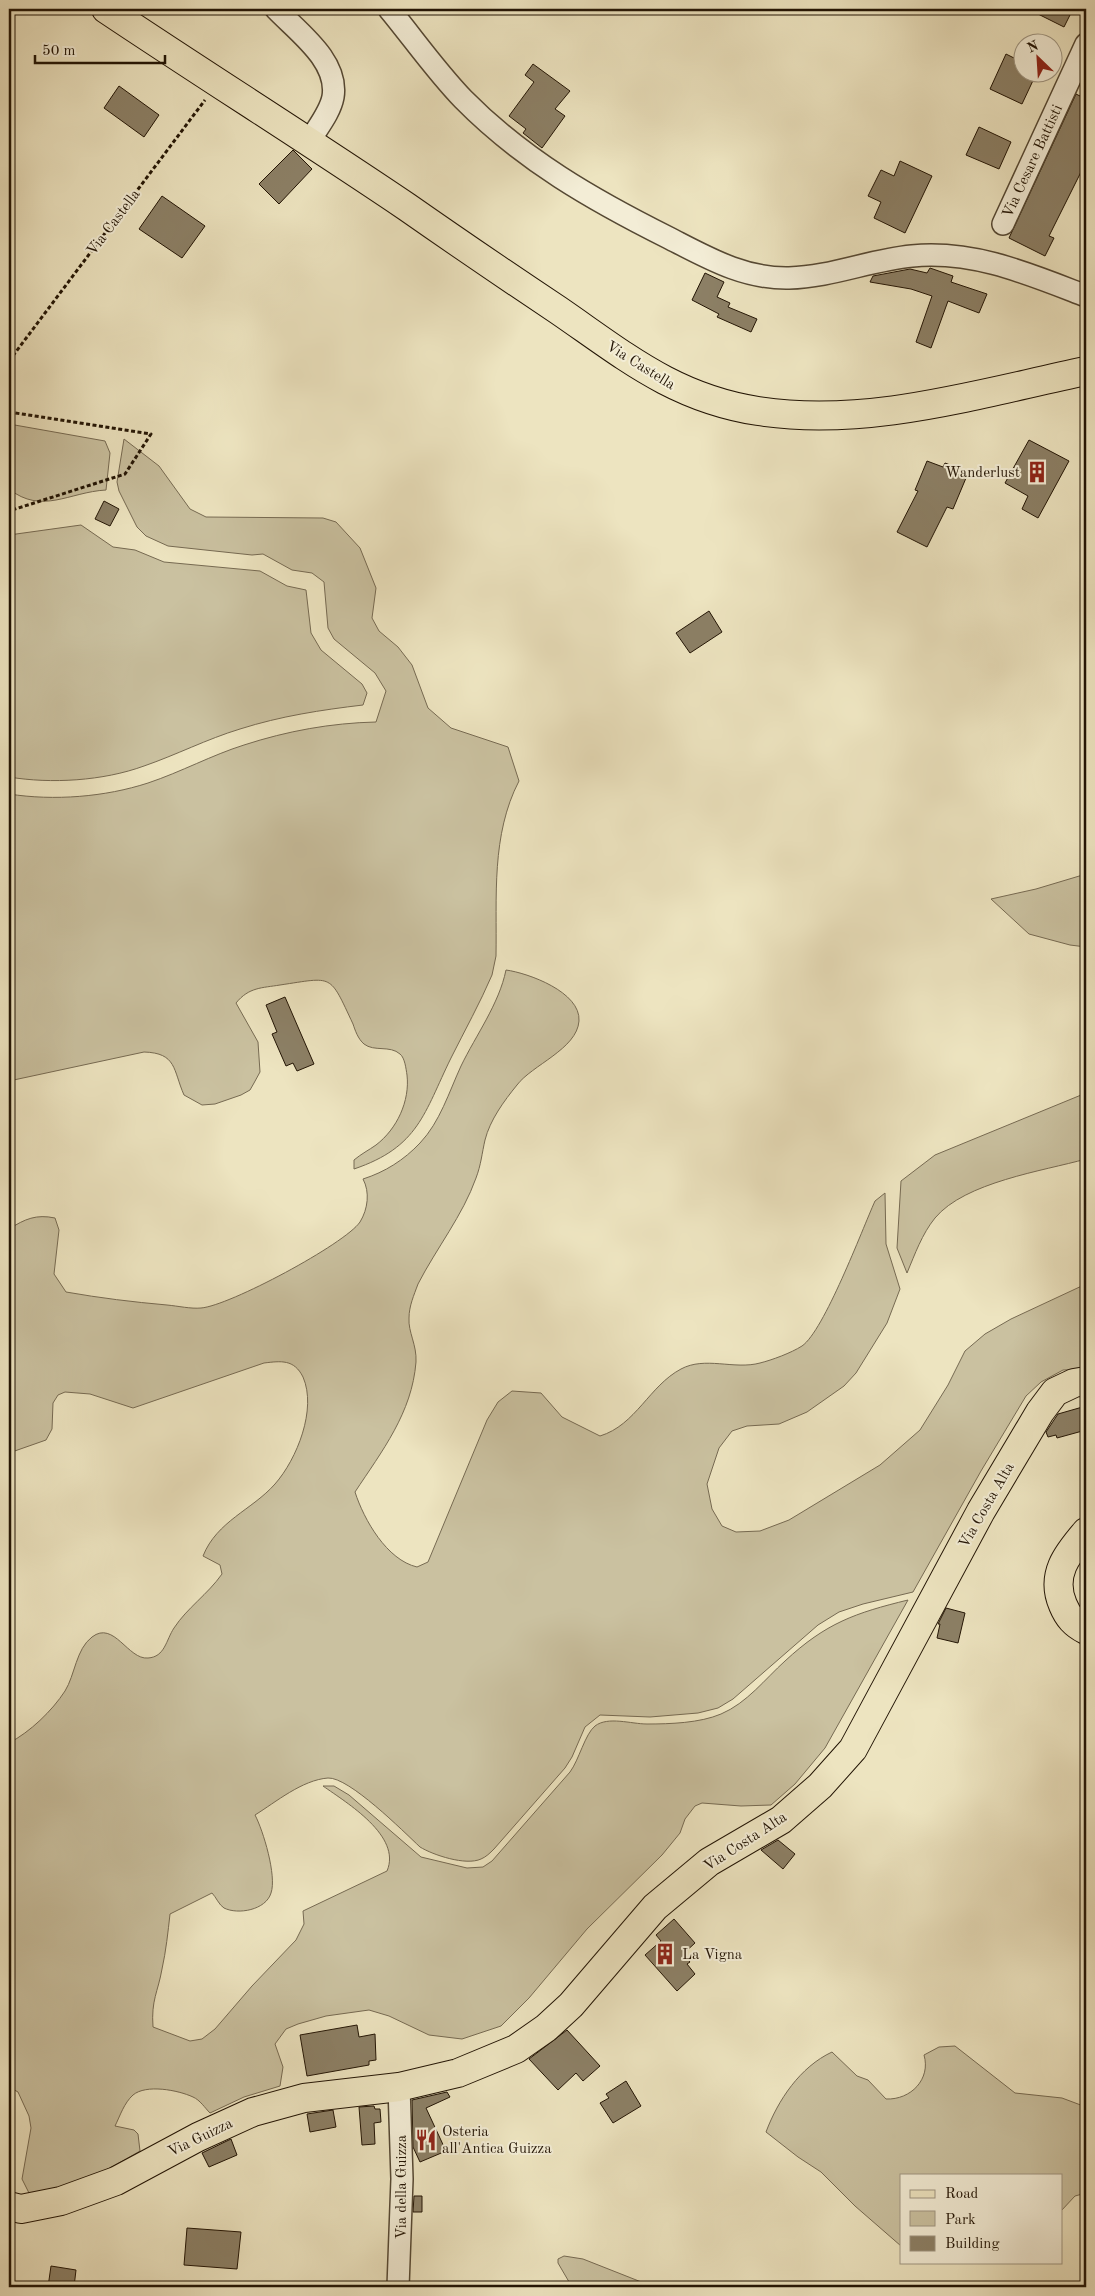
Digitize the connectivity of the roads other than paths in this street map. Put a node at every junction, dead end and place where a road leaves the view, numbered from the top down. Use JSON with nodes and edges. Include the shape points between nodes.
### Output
{"nodes":[{"id":1,"x":106,"y":9,"type":"edge"},
{"id":2,"x":276,"y":9,"type":"edge"},
{"id":3,"x":389,"y":9,"type":"edge"},
{"id":4,"x":1086,"y":44,"type":"edge"},
{"id":5,"x":309,"y":142,"type":"junction"},
{"id":6,"x":1003,"y":224,"type":"dead end"},
{"id":7,"x":1086,"y":296,"type":"edge"},
{"id":8,"x":1086,"y":371,"type":"edge"},
{"id":9,"x":1086,"y":1381,"type":"edge"},
{"id":10,"x":1086,"y":1532,"type":"edge"},
{"id":11,"x":1086,"y":1630,"type":"edge"},
{"id":12,"x":399,"y":2087,"type":"junction"},
{"id":13,"x":9,"y":2206,"type":"edge"},
{"id":14,"x":398,"y":2287,"type":"edge"}],
"edges":[{"from":1,"to":5,"type":"main road","name":"Via Castella"},
{"from":2,"to":5,"type":"street","via":[[313,46],[333,82],[333,98]]},
{"from":3,"to":7,"type":"street","via":[[462,98],[533,159],[570,186],[727,268],[756,276],[789,278],[912,256],[947,255],[978,258]]},
{"from":4,"to":6,"type":"street","name":"Via Cesare Battisti"},
{"from":5,"to":8,"type":"main road","name":"Via Castella","via":[[653,375],[676,388],[726,404],[790,414],[859,413],[918,406]]},
{"from":9,"to":12,"type":"main road","name":"Via Costa Alta","via":[[1055,1392],[1040,1412],[853,1749],[820,1786],[781,1820],[709,1862],[682,1883],[655,1907],[571,2005],[546,2028],[516,2049],[491,2061]]},
{"from":10,"to":11,"type":"main road","via":[[1072,1548],[1058,1575],[1057,1592],[1075,1624]]},
{"from":12,"to":13,"type":"main road","name":"Via Guizza","via":[[304,2098],[253,2112],[116,2181],[61,2201],[20,2208]]},
{"from":12,"to":14,"type":"street","name":"Via della Guizza","via":[[402,2179]]}]}
